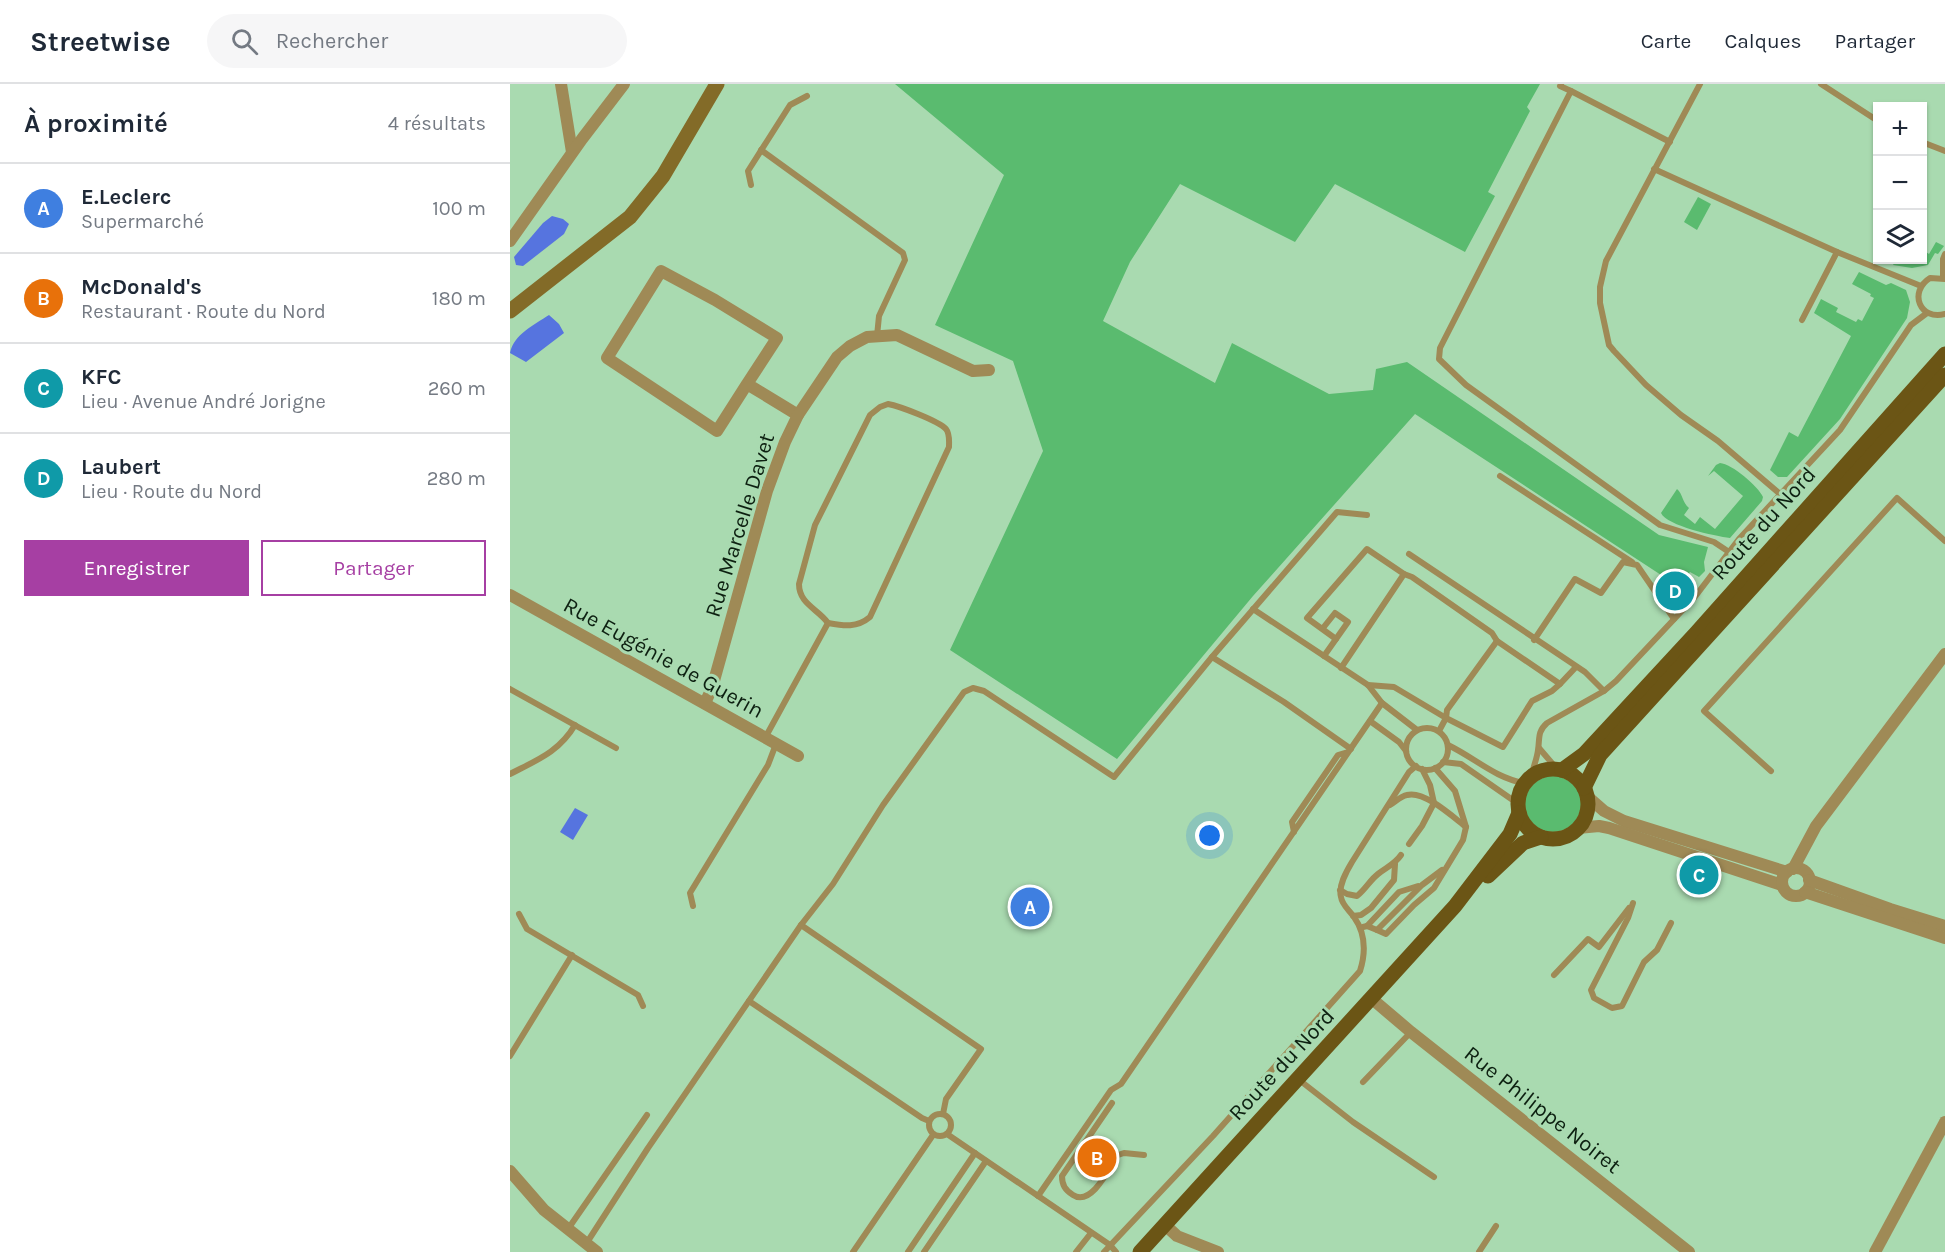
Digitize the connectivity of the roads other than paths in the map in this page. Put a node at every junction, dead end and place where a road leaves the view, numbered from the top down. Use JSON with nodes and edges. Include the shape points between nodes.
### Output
{"nodes":[{"id":1,"x":561,"y":84,"type":"edge"},
{"id":2,"x":624,"y":84,"type":"edge"},
{"id":3,"x":717,"y":84,"type":"edge"},
{"id":4,"x":1561,"y":84,"type":"edge"},
{"id":5,"x":1700,"y":84,"type":"edge"},
{"id":6,"x":1821,"y":84,"type":"edge"},
{"id":7,"x":1571,"y":91,"type":"junction"},
{"id":8,"x":807,"y":96,"type":"dead end"},
{"id":9,"x":1873,"y":118,"type":"edge"},
{"id":10,"x":1670,"y":142,"type":"junction"},
{"id":11,"x":1927,"y":144,"type":"edge"},
{"id":12,"x":761,"y":150,"type":"junction"},
{"id":13,"x":1945,"y":151,"type":"edge"},
{"id":14,"x":572,"y":152,"type":"junction"},
{"id":15,"x":1654,"y":168,"type":"junction"},
{"id":16,"x":751,"y":185,"type":"dead end"},
{"id":17,"x":510,"y":241,"type":"edge"},
{"id":18,"x":1837,"y":252,"type":"junction"},
{"id":19,"x":1945,"y":254,"type":"edge"},
{"id":20,"x":1944,"y":278,"type":"edge"},
{"id":21,"x":1921,"y":286,"type":"junction"},
{"id":22,"x":512,"y":304,"type":"edge"},
{"id":23,"x":1927,"y":313,"type":"junction"},
{"id":24,"x":1945,"y":314,"type":"edge"},
{"id":25,"x":1802,"y":320,"type":"dead end"},
{"id":26,"x":877,"y":336,"type":"junction"},
{"id":27,"x":1945,"y":354,"type":"edge"},
{"id":28,"x":989,"y":370,"type":"dead end"},
{"id":29,"x":1945,"y":375,"type":"edge"},
{"id":30,"x":747,"y":384,"type":"junction"},
{"id":31,"x":798,"y":415,"type":"junction"},
{"id":32,"x":1500,"y":476,"type":"dead end"},
{"id":33,"x":1780,"y":494,"type":"junction"},
{"id":34,"x":1367,"y":515,"type":"dead end"},
{"id":35,"x":1945,"y":541,"type":"edge"},
{"id":36,"x":1728,"y":552,"type":"junction"},
{"id":37,"x":1409,"y":554,"type":"dead end"},
{"id":38,"x":1637,"y":565,"type":"junction"},
{"id":39,"x":1404,"y":574,"type":"junction"},
{"id":40,"x":510,"y":595,"type":"edge"},
{"id":41,"x":1253,"y":609,"type":"junction"},
{"id":42,"x":1674,"y":619,"type":"junction"},
{"id":43,"x":828,"y":623,"type":"junction"},
{"id":44,"x":1323,"y":628,"type":"junction"},
{"id":45,"x":1336,"y":639,"type":"junction"},
{"id":46,"x":1534,"y":640,"type":"junction"},
{"id":47,"x":1497,"y":641,"type":"junction"},
{"id":48,"x":1945,"y":654,"type":"edge"},
{"id":49,"x":1324,"y":656,"type":"junction"},
{"id":50,"x":1212,"y":657,"type":"junction"},
{"id":51,"x":1576,"y":667,"type":"junction"},
{"id":52,"x":1341,"y":668,"type":"junction"},
{"id":53,"x":1560,"y":684,"type":"junction"},
{"id":54,"x":1368,"y":685,"type":"junction"},
{"id":55,"x":510,"y":689,"type":"edge"},
{"id":56,"x":1604,"y":691,"type":"junction"},
{"id":57,"x":705,"y":703,"type":"junction"},
{"id":58,"x":1382,"y":703,"type":"junction"},
{"id":59,"x":1446,"y":718,"type":"junction"},
{"id":60,"x":1370,"y":721,"type":"junction"},
{"id":61,"x":575,"y":725,"type":"junction"},
{"id":62,"x":1418,"y":730,"type":"junction"},
{"id":63,"x":1439,"y":731,"type":"junction"},
{"id":64,"x":771,"y":741,"type":"junction"},
{"id":65,"x":1448,"y":745,"type":"junction"},
{"id":66,"x":616,"y":748,"type":"dead end"},
{"id":67,"x":1539,"y":748,"type":"junction"},
{"id":68,"x":1350,"y":750,"type":"junction"},
{"id":69,"x":1406,"y":751,"type":"junction"},
{"id":70,"x":798,"y":756,"type":"dead end"},
{"id":71,"x":1443,"y":762,"type":"junction"},
{"id":72,"x":1419,"y":768,"type":"junction"},
{"id":73,"x":1435,"y":768,"type":"junction"},
{"id":74,"x":1559,"y":769,"type":"junction"},
{"id":75,"x":1771,"y":771,"type":"dead end"},
{"id":76,"x":510,"y":774,"type":"edge"},
{"id":77,"x":1528,"y":779,"type":"junction"},
{"id":78,"x":1586,"y":792,"type":"junction"},
{"id":79,"x":1434,"y":803,"type":"junction"},
{"id":80,"x":1518,"y":808,"type":"junction"},
{"id":81,"x":1384,"y":810,"type":"junction"},
{"id":82,"x":1467,"y":827,"type":"junction"},
{"id":83,"x":1578,"y":828,"type":"junction"},
{"id":84,"x":1541,"y":837,"type":"junction"},
{"id":85,"x":1810,"y":837,"type":"junction"},
{"id":86,"x":1409,"y":844,"type":"dead end"},
{"id":87,"x":1401,"y":855,"type":"dead end"},
{"id":88,"x":1395,"y":864,"type":"junction"},
{"id":89,"x":1445,"y":868,"type":"junction"},
{"id":90,"x":1790,"y":870,"type":"junction"},
{"id":91,"x":1807,"y":882,"type":"junction"},
{"id":92,"x":1422,"y":885,"type":"junction"},
{"id":93,"x":1782,"y":885,"type":"junction"},
{"id":94,"x":1341,"y":890,"type":"junction"},
{"id":95,"x":693,"y":906,"type":"dead end"},
{"id":96,"x":1455,"y":906,"type":"junction"},
{"id":97,"x":519,"y":914,"type":"dead end"},
{"id":98,"x":1353,"y":916,"type":"junction"},
{"id":99,"x":1671,"y":923,"type":"dead end"},
{"id":100,"x":801,"y":925,"type":"junction"},
{"id":101,"x":1945,"y":926,"type":"edge"},
{"id":102,"x":1364,"y":927,"type":"junction"},
{"id":103,"x":1377,"y":930,"type":"junction"},
{"id":104,"x":1945,"y":938,"type":"edge"},
{"id":105,"x":572,"y":955,"type":"junction"},
{"id":106,"x":1554,"y":975,"type":"dead end"},
{"id":107,"x":1371,"y":998,"type":"junction"},
{"id":108,"x":749,"y":1001,"type":"junction"},
{"id":109,"x":643,"y":1006,"type":"dead end"},
{"id":110,"x":1411,"y":1032,"type":"junction"},
{"id":111,"x":510,"y":1056,"type":"edge"},
{"id":112,"x":1297,"y":1079,"type":"junction"},
{"id":113,"x":1363,"y":1082,"type":"dead end"},
{"id":114,"x":1112,"y":1103,"type":"dead end"},
{"id":115,"x":943,"y":1114,"type":"junction"},
{"id":116,"x":647,"y":1115,"type":"dead end"},
{"id":117,"x":929,"y":1121,"type":"junction"},
{"id":118,"x":1945,"y":1122,"type":"edge"},
{"id":119,"x":947,"y":1134,"type":"junction"},
{"id":120,"x":933,"y":1135,"type":"junction"},
{"id":121,"x":975,"y":1153,"type":"junction"},
{"id":122,"x":1144,"y":1155,"type":"dead end"},
{"id":123,"x":986,"y":1161,"type":"junction"},
{"id":124,"x":510,"y":1171,"type":"edge"},
{"id":125,"x":1434,"y":1177,"type":"dead end"},
{"id":126,"x":1038,"y":1196,"type":"junction"},
{"id":127,"x":1164,"y":1224,"type":"junction"},
{"id":128,"x":1496,"y":1226,"type":"dead end"},
{"id":129,"x":568,"y":1230,"type":"junction"},
{"id":130,"x":1091,"y":1233,"type":"junction"},
{"id":131,"x":585,"y":1244,"type":"junction"},
{"id":132,"x":1110,"y":1245,"type":"junction"},
{"id":133,"x":1150,"y":1246,"type":"edge"},
{"id":134,"x":1210,"y":1251,"type":"edge"},
{"id":135,"x":597,"y":1252,"type":"edge"},
{"id":136,"x":853,"y":1252,"type":"edge"},
{"id":137,"x":908,"y":1252,"type":"edge"},
{"id":138,"x":924,"y":1252,"type":"edge"},
{"id":139,"x":1076,"y":1252,"type":"edge"},
{"id":140,"x":1104,"y":1252,"type":"edge"},
{"id":141,"x":1116,"y":1252,"type":"edge"},
{"id":142,"x":1140,"y":1252,"type":"edge"},
{"id":143,"x":1479,"y":1252,"type":"edge"},
{"id":144,"x":1689,"y":1252,"type":"edge"},
{"id":145,"x":1875,"y":1252,"type":"edge"}],
"edges":[{"from":1,"to":14,"type":"street"},
{"from":2,"to":14,"type":"street"},
{"from":3,"to":22,"type":"street","via":[[663,176],[630,217]]},
{"from":4,"to":7,"type":"lane"},
{"from":5,"to":10,"type":"lane"},
{"from":6,"to":9,"type":"lane"},
{"from":7,"to":10,"type":"lane"},
{"from":7,"to":36,"type":"lane","via":[[1440,348],[1439,359],[1466,385],[1660,525],[1714,542]]},
{"from":8,"to":12,"type":"lane","via":[[790,105]]},
{"from":10,"to":15,"type":"lane"},
{"from":11,"to":13,"type":"lane"},
{"from":12,"to":16,"type":"lane","via":[[748,171]]},
{"from":12,"to":26,"type":"lane","via":[[903,253],[905,260],[879,316]]},
{"from":14,"to":17,"type":"street"},
{"from":15,"to":18,"type":"lane"},
{"from":15,"to":33,"type":"lane","via":[[1602,274],[1600,303],[1609,345],[1646,385]]},
{"from":18,"to":21,"type":"lane"},
{"from":18,"to":25,"type":"lane"},
{"from":19,"to":20,"type":"lane"},
{"from":20,"to":21,"type":"lane","via":[[1930,278]]},
{"from":21,"to":23,"type":"lane","via":[[1918,301]]},
{"from":23,"to":24,"type":"lane"},
{"from":23,"to":33,"type":"lane","via":[[1911,325],[1840,430]]},
{"from":26,"to":28,"type":"street","via":[[897,335],[974,371]]},
{"from":26,"to":31,"type":"street","name":"Rue Marcelle Davet","via":[[862,340],[837,357]]},
{"from":27,"to":74,"type":"main road","name":"Route du Nord","via":[[1696,633],[1584,753]]},
{"from":29,"to":78,"type":"main road","name":"Route du Nord","via":[[1600,755]]},
{"from":30,"to":30,"type":"street","via":[[717,431],[607,358],[661,271],[777,338]]},
{"from":30,"to":31,"type":"street"},
{"from":31,"to":57,"type":"street","name":"Rue Marcelle Davet","via":[[767,491]]},
{"from":32,"to":38,"type":"lane"},
{"from":33,"to":36,"type":"lane"},
{"from":34,"to":41,"type":"lane","via":[[1337,512]]},
{"from":35,"to":75,"type":"lane","via":[[1898,498],[1704,711]]},
{"from":36,"to":42,"type":"lane"},
{"from":37,"to":46,"type":"lane"},
{"from":38,"to":42,"type":"lane"},
{"from":38,"to":46,"type":"lane","via":[[1623,562],[1601,593],[1575,579]]},
{"from":39,"to":44,"type":"lane","via":[[1367,549],[1307,618]]},
{"from":39,"to":47,"type":"lane","via":[[1492,633]]},
{"from":39,"to":52,"type":"lane"},
{"from":40,"to":57,"type":"street","name":"Rue Eugénie de Guerin"},
{"from":41,"to":49,"type":"lane"},
{"from":41,"to":50,"type":"lane"},
{"from":42,"to":56,"type":"lane"},
{"from":43,"to":43,"type":"lane","via":[[856,625],[870,617],[949,447],[950,436],[945,428],[900,406],[888,404],[870,415],[815,525],[799,591],[801,599]]},
{"from":43,"to":64,"type":"lane"},
{"from":44,"to":45,"type":"lane"},
{"from":44,"to":45,"type":"lane","via":[[1335,613],[1348,621]]},
{"from":45,"to":49,"type":"lane"},
{"from":46,"to":51,"type":"lane"},
{"from":47,"to":53,"type":"lane"},
{"from":47,"to":59,"type":"lane","via":[[1447,710]]},
{"from":48,"to":85,"type":"street"},
{"from":49,"to":52,"type":"lane"},
{"from":50,"to":68,"type":"lane"},
{"from":50,"to":100,"type":"lane","via":[[1114,777],[984,691],[973,688],[964,692]]},
{"from":51,"to":53,"type":"lane"},
{"from":51,"to":56,"type":"lane"},
{"from":52,"to":54,"type":"lane"},
{"from":53,"to":59,"type":"lane","via":[[1532,701],[1503,747]]},
{"from":54,"to":58,"type":"lane"},
{"from":54,"to":59,"type":"lane","via":[[1394,687]]},
{"from":55,"to":61,"type":"lane"},
{"from":56,"to":67,"type":"lane","via":[[1541,728]]},
{"from":57,"to":64,"type":"street","name":"Rue Eugénie de Guerin"},
{"from":58,"to":60,"type":"lane"},
{"from":58,"to":62,"type":"lane"},
{"from":59,"to":63,"type":"lane"},
{"from":60,"to":68,"type":"lane"},
{"from":60,"to":69,"type":"lane"},
{"from":61,"to":66,"type":"lane"},
{"from":61,"to":76,"type":"lane","via":[[554,751]]},
{"from":62,"to":63,"type":"lane"},
{"from":62,"to":69,"type":"lane","via":[[1409,738]]},
{"from":63,"to":65,"type":"lane"},
{"from":64,"to":70,"type":"street","name":"Rue Eugénie de Guerin"},
{"from":64,"to":95,"type":"lane","via":[[768,765],[690,893]]},
{"from":65,"to":71,"type":"lane"},
{"from":65,"to":77,"type":"lane","via":[[1503,778]]},
{"from":67,"to":74,"type":"lane"},
{"from":67,"to":77,"type":"lane"},
{"from":68,"to":126,"type":"lane","via":[[1121,1084],[1111,1089]]},
{"from":69,"to":72,"type":"lane"},
{"from":71,"to":73,"type":"lane"},
{"from":71,"to":80,"type":"lane","via":[[1461,764]]},
{"from":72,"to":73,"type":"lane"},
{"from":72,"to":79,"type":"lane","via":[[1430,785]]},
{"from":72,"to":81,"type":"lane","via":[[1409,772]]},
{"from":73,"to":82,"type":"lane","via":[[1455,791]]},
{"from":74,"to":77,"type":"main road","via":[[1539,771]]},
{"from":74,"to":78,"type":"main road","via":[[1571,774]]},
{"from":77,"to":80,"type":"main road","via":[[1519,792]]},
{"from":78,"to":83,"type":"main road","via":[[1587,814]]},
{"from":78,"to":90,"type":"street","via":[[1604,811],[1624,821],[1766,867]]},
{"from":79,"to":81,"type":"lane","via":[[1407,795]]},
{"from":79,"to":82,"type":"lane"},
{"from":79,"to":86,"type":"lane"},
{"from":80,"to":84,"type":"main road","via":[[1527,828]]},
{"from":80,"to":96,"type":"main road","name":"Route du Nord","via":[[1510,834]]},
{"from":81,"to":94,"type":"lane","via":[[1348,868]]},
{"from":82,"to":89,"type":"lane"},
{"from":83,"to":84,"type":"main road","via":[[1557,839]]},
{"from":83,"to":93,"type":"street","via":[[1609,828]]},
{"from":84,"to":96,"type":"main road","name":"Route du Nord","via":[[1516,848]]},
{"from":85,"to":90,"type":"street"},
{"from":85,"to":91,"type":"street"},
{"from":87,"to":88,"type":"lane"},
{"from":88,"to":94,"type":"lane","via":[[1376,875],[1357,896]]},
{"from":88,"to":98,"type":"lane","via":[[1394,880],[1371,908]]},
{"from":89,"to":92,"type":"lane"},
{"from":89,"to":103,"type":"lane","via":[[1434,888],[1386,934]]},
{"from":90,"to":91,"type":"street","via":[[1799,869]]},
{"from":90,"to":93,"type":"street","via":[[1782,878]]},
{"from":91,"to":93,"type":"street","via":[[1798,896],[1790,895]]},
{"from":91,"to":101,"type":"street"},
{"from":91,"to":104,"type":"street"},
{"from":92,"to":102,"type":"lane","via":[[1399,892]]},
{"from":92,"to":103,"type":"lane"},
{"from":94,"to":98,"type":"lane","via":[[1343,903]]},
{"from":96,"to":107,"type":"main road","name":"Route du Nord"},
{"from":97,"to":105,"type":"lane","via":[[527,929]]},
{"from":98,"to":102,"type":"lane"},
{"from":99,"to":106,"type":"lane","via":[[1618,1008],[1594,998],[1591,990],[1633,903],[1599,946],[1588,939]]},
{"from":100,"to":108,"type":"lane"},
{"from":100,"to":115,"type":"lane","via":[[981,1049],[946,1099]]},
{"from":102,"to":103,"type":"lane"},
{"from":102,"to":132,"type":"lane","via":[[1363,958],[1355,978]]},
{"from":105,"to":109,"type":"lane","via":[[638,995]]},
{"from":105,"to":111,"type":"lane"},
{"from":107,"to":110,"type":"street","name":"Rue Philippe Noiret"},
{"from":107,"to":112,"type":"main road","name":"Route du Nord"},
{"from":108,"to":117,"type":"lane"},
{"from":108,"to":131,"type":"lane"},
{"from":110,"to":113,"type":"lane"},
{"from":110,"to":144,"type":"street","name":"Rue Philippe Noiret"},
{"from":112,"to":125,"type":"lane"},
{"from":112,"to":127,"type":"main road","name":"Route du Nord"},
{"from":114,"to":122,"type":"lane","via":[[1062,1176],[1062,1185],[1077,1198],[1084,1198],[1091,1194],[1118,1155]]},
{"from":115,"to":117,"type":"lane"},
{"from":115,"to":119,"type":"lane","via":[[951,1123]]},
{"from":116,"to":129,"type":"lane"},
{"from":117,"to":120,"type":"lane","via":[[928,1129]]},
{"from":118,"to":145,"type":"street"},
{"from":119,"to":120,"type":"lane"},
{"from":119,"to":121,"type":"lane"},
{"from":120,"to":136,"type":"lane"},
{"from":121,"to":123,"type":"lane"},
{"from":121,"to":137,"type":"lane"},
{"from":123,"to":126,"type":"lane"},
{"from":123,"to":138,"type":"lane"},
{"from":124,"to":129,"type":"street","via":[[544,1210]]},
{"from":126,"to":130,"type":"lane"},
{"from":127,"to":133,"type":"main road","name":"Route du Nord"},
{"from":127,"to":134,"type":"street","via":[[1177,1236]]},
{"from":128,"to":143,"type":"lane"},
{"from":129,"to":131,"type":"street"},
{"from":130,"to":132,"type":"lane"},
{"from":130,"to":139,"type":"lane"},
{"from":131,"to":135,"type":"street"},
{"from":132,"to":140,"type":"lane"},
{"from":132,"to":141,"type":"lane"},
{"from":133,"to":142,"type":"main road","name":"Route du Nord"}]}
